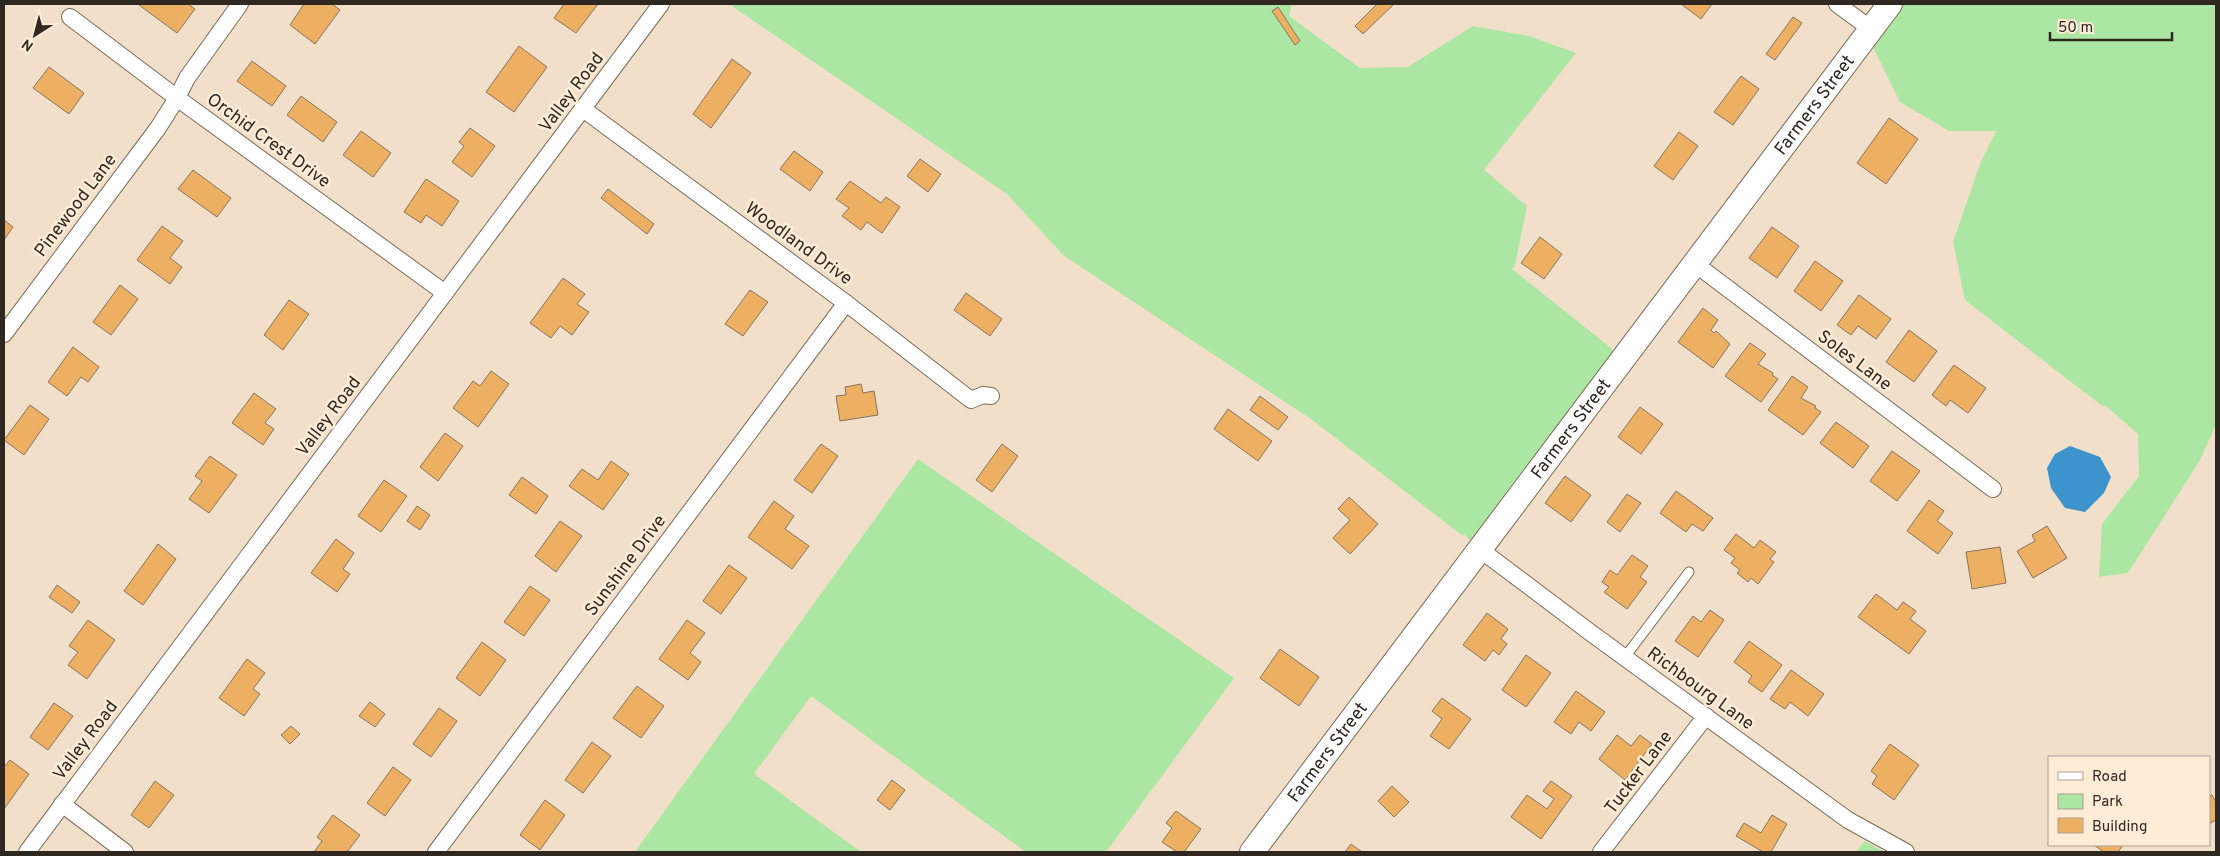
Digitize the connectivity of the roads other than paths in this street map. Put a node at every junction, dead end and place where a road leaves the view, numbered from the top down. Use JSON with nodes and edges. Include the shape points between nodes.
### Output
{"nodes":[{"id":1,"x":240,"y":4,"type":"edge"},
{"id":2,"x":662,"y":4,"type":"edge"},
{"id":3,"x":1837,"y":4,"type":"edge"},
{"id":4,"x":1890,"y":4,"type":"edge"},
{"id":5,"x":70,"y":18,"type":"dead end"},
{"id":6,"x":1871,"y":29,"type":"junction"},
{"id":7,"x":177,"y":98,"type":"junction"},
{"id":8,"x":583,"y":109,"type":"junction"},
{"id":9,"x":1694,"y":263,"type":"junction"},
{"id":10,"x":445,"y":294,"type":"junction"},
{"id":11,"x":846,"y":303,"type":"junction"},
{"id":12,"x":4,"y":334,"type":"edge"},
{"id":13,"x":991,"y":396,"type":"dead end"},
{"id":14,"x":1993,"y":489,"type":"dead end"},
{"id":15,"x":1478,"y":548,"type":"junction"},
{"id":16,"x":1689,"y":572,"type":"dead end"},
{"id":17,"x":1625,"y":657,"type":"junction"},
{"id":18,"x":1706,"y":716,"type":"junction"},
{"id":19,"x":62,"y":804,"type":"junction"},
{"id":20,"x":26,"y":852,"type":"edge"},
{"id":21,"x":125,"y":852,"type":"edge"},
{"id":22,"x":436,"y":852,"type":"edge"},
{"id":23,"x":1252,"y":852,"type":"edge"},
{"id":24,"x":1600,"y":852,"type":"edge"},
{"id":25,"x":1906,"y":852,"type":"edge"}],
"edges":[{"from":1,"to":7,"type":"street","name":"Pinewood Lane","via":[[187,78]]},
{"from":2,"to":8,"type":"street","name":"Valley Road"},
{"from":3,"to":6,"type":"street"},
{"from":4,"to":6,"type":"street","name":"Farmers Street"},
{"from":5,"to":7,"type":"street","name":"Orchid Crest Drive"},
{"from":6,"to":9,"type":"street","name":"Farmers Street"},
{"from":7,"to":10,"type":"street","name":"Orchid Crest Drive"},
{"from":7,"to":12,"type":"street","name":"Pinewood Lane"},
{"from":8,"to":10,"type":"street","name":"Valley Road"},
{"from":8,"to":11,"type":"street","name":"Woodland Drive"},
{"from":9,"to":14,"type":"street","name":"Soles Lane"},
{"from":9,"to":15,"type":"street","name":"Farmers Street"},
{"from":10,"to":19,"type":"street","name":"Valley Road"},
{"from":11,"to":13,"type":"street","name":"Woodland Drive","via":[[964,396],[971,400],[983,395]]},
{"from":11,"to":22,"type":"street","name":"Sunshine Drive"},
{"from":15,"to":17,"type":"street","name":"Richbourg Lane"},
{"from":15,"to":23,"type":"street","name":"Farmers Street"},
{"from":16,"to":17,"type":"lane"},
{"from":17,"to":18,"type":"street","name":"Richbourg Lane"},
{"from":18,"to":24,"type":"street","name":"Tucker Lane"},
{"from":18,"to":25,"type":"street","name":"Richbourg Lane","via":[[1848,820]]},
{"from":19,"to":20,"type":"street","name":"Valley Road"},
{"from":19,"to":21,"type":"street"}]}
